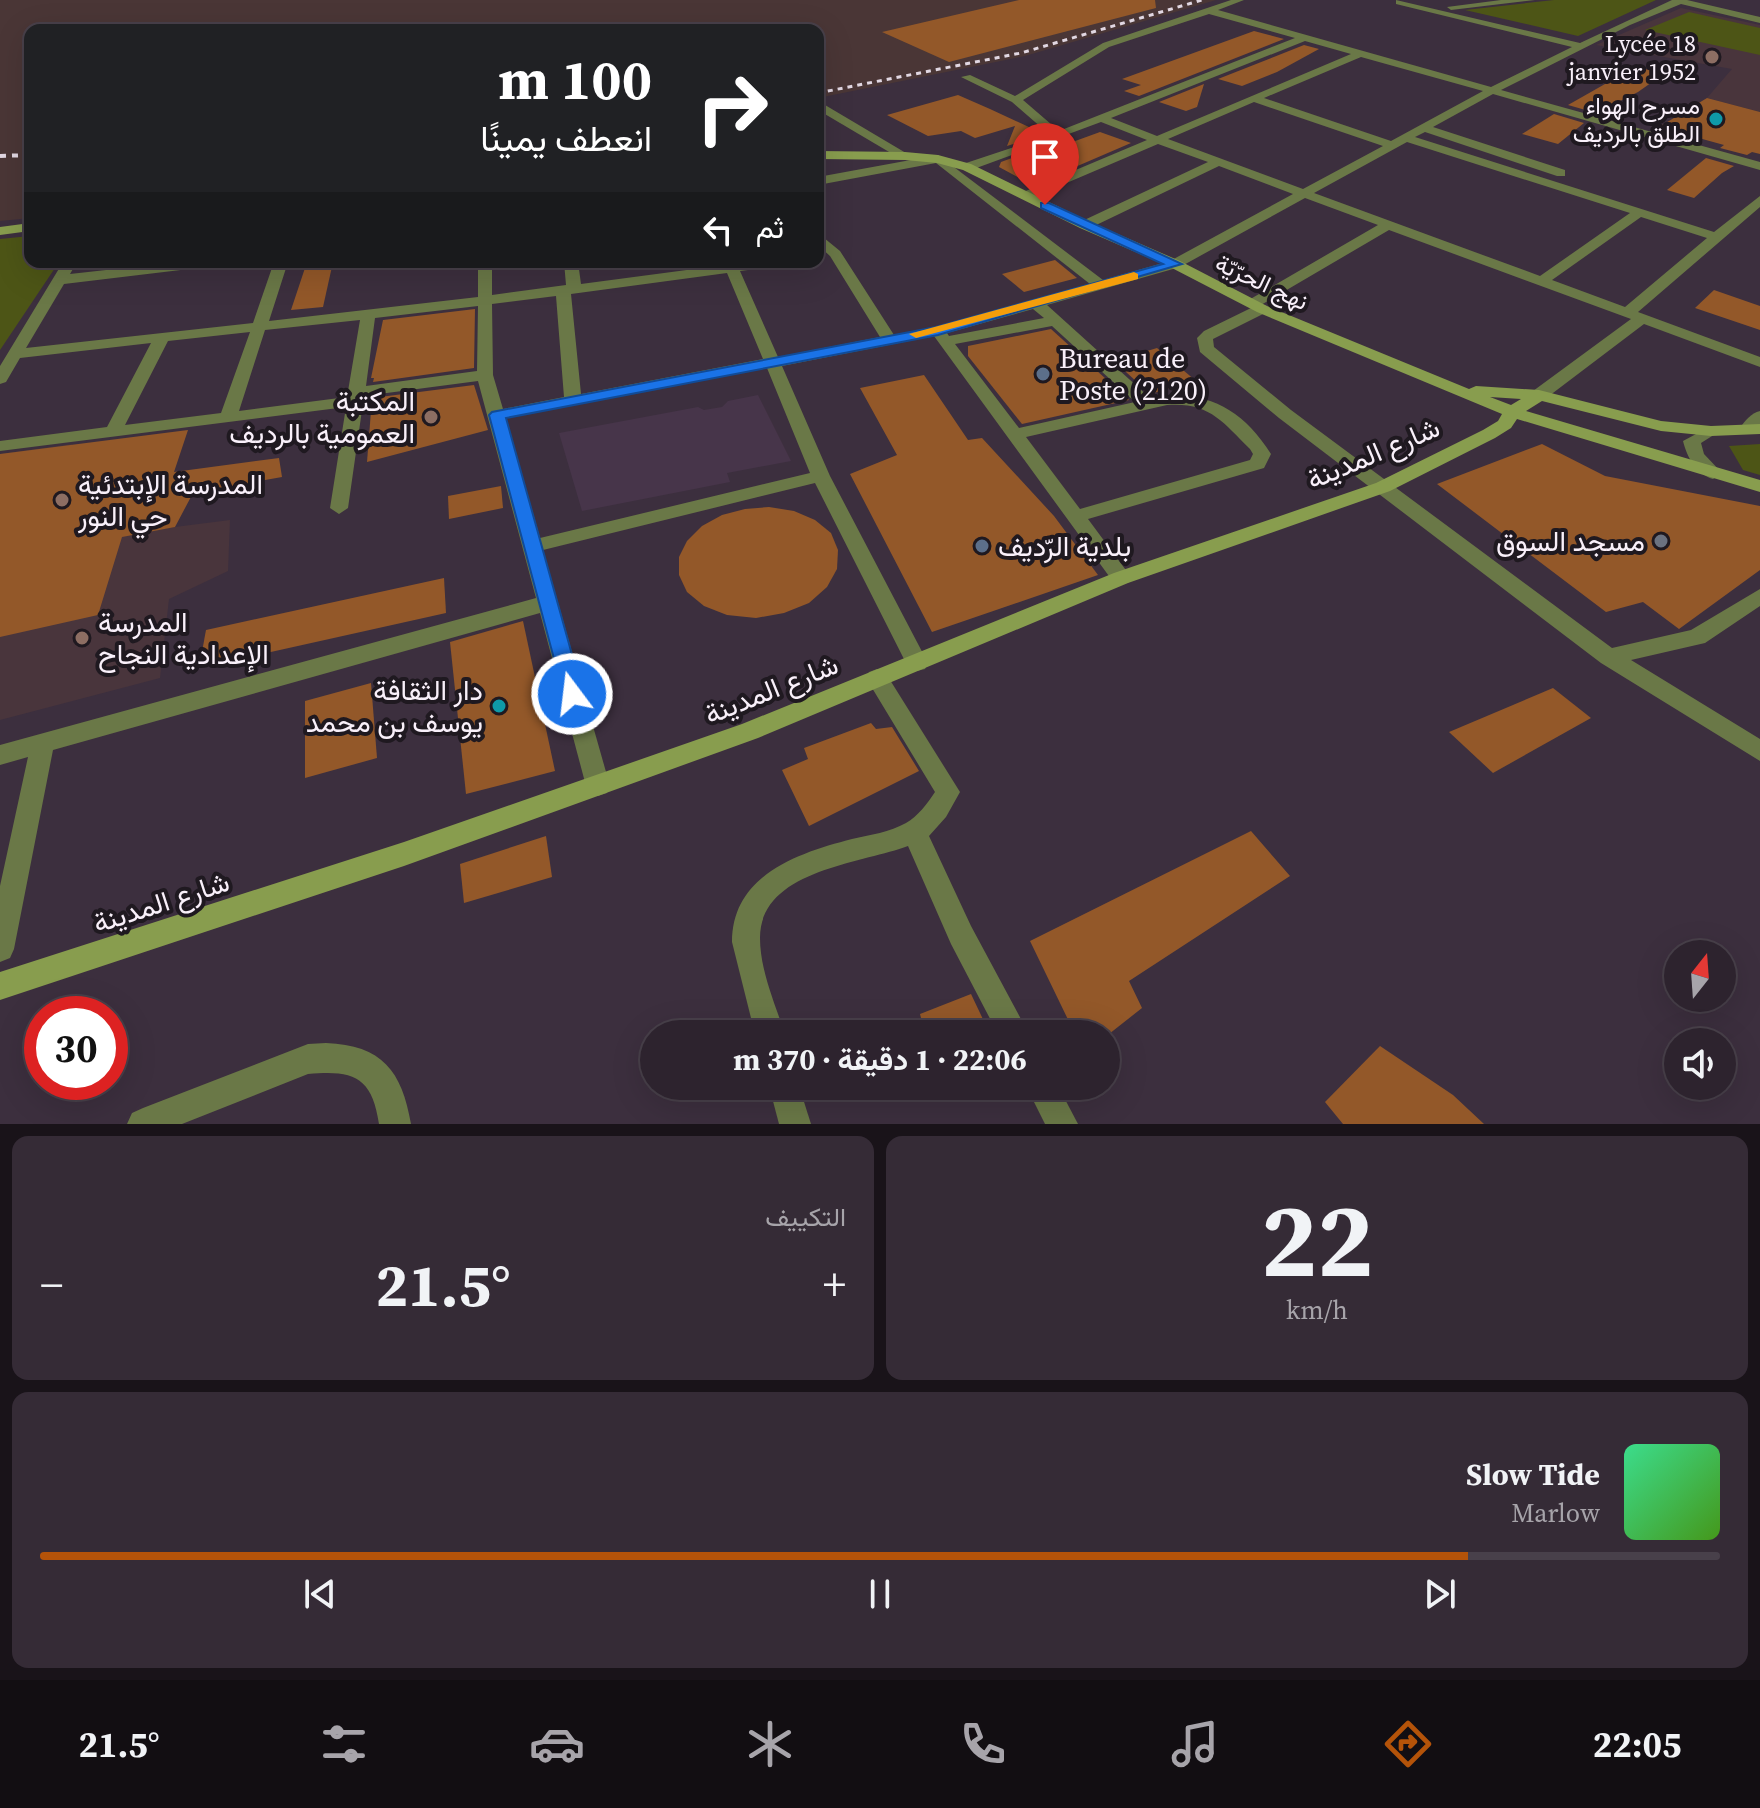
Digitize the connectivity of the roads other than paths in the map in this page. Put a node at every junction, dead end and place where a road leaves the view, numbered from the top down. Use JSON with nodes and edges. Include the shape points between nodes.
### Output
{"nodes":[{"id":1,"x":1240,"y":0,"type":"edge"},
{"id":2,"x":1531,"y":0,"type":"edge"},
{"id":3,"x":1678,"y":0,"type":"edge"},
{"id":4,"x":1395,"y":1,"type":"edge"},
{"id":5,"x":1206,"y":10,"type":"junction"},
{"id":6,"x":1760,"y":20,"type":"edge"},
{"id":7,"x":1303,"y":38,"type":"junction"},
{"id":8,"x":1582,"y":46,"type":"junction"},
{"id":9,"x":1359,"y":54,"type":"junction"},
{"id":10,"x":966,"y":77,"type":"dead end"},
{"id":11,"x":1491,"y":91,"type":"junction"},
{"id":12,"x":1252,"y":98,"type":"junction"},
{"id":13,"x":1016,"y":100,"type":"junction"},
{"id":14,"x":824,"y":109,"type":"edge"},
{"id":15,"x":1102,"y":119,"type":"junction"},
{"id":16,"x":1424,"y":128,"type":"junction"},
{"id":17,"x":1057,"y":136,"type":"junction"},
{"id":18,"x":1406,"y":138,"type":"junction"},
{"id":19,"x":1158,"y":140,"type":"junction"},
{"id":20,"x":1392,"y":145,"type":"junction"},
{"id":21,"x":824,"y":155,"type":"edge"},
{"id":22,"x":905,"y":156,"type":"junction"},
{"id":23,"x":938,"y":159,"type":"junction"},
{"id":24,"x":1218,"y":162,"type":"junction"},
{"id":25,"x":1760,"y":166,"type":"edge"},
{"id":26,"x":967,"y":167,"type":"junction"},
{"id":27,"x":1553,"y":170,"type":"junction"},
{"id":28,"x":824,"y":180,"type":"edge"},
{"id":29,"x":1539,"y":180,"type":"junction"},
{"id":30,"x":1303,"y":194,"type":"junction"},
{"id":31,"x":1025,"y":196,"type":"junction"},
{"id":32,"x":1760,"y":200,"type":"edge"},
{"id":33,"x":1640,"y":212,"type":"junction"},
{"id":34,"x":1085,"y":225,"type":"junction"},
{"id":35,"x":1388,"y":225,"type":"junction"},
{"id":36,"x":24,"y":228,"type":"edge"},
{"id":37,"x":0,"y":231,"type":"edge"},
{"id":38,"x":1723,"y":232,"type":"junction"},
{"id":39,"x":824,"y":243,"type":"edge"},
{"id":40,"x":835,"y":254,"type":"junction"},
{"id":41,"x":824,"y":256,"type":"edge"},
{"id":42,"x":1175,"y":264,"type":"junction"},
{"id":43,"x":66,"y":268,"type":"edge"},
{"id":44,"x":162,"y":268,"type":"edge"},
{"id":45,"x":279,"y":268,"type":"edge"},
{"id":46,"x":485,"y":268,"type":"edge"},
{"id":47,"x":571,"y":268,"type":"edge"},
{"id":48,"x":732,"y":268,"type":"joint"},
{"id":49,"x":59,"y":280,"type":"junction"},
{"id":50,"x":1540,"y":282,"type":"junction"},
{"id":51,"x":1102,"y":286,"type":"junction"},
{"id":52,"x":569,"y":289,"type":"junction"},
{"id":53,"x":486,"y":300,"type":"junction"},
{"id":54,"x":1037,"y":304,"type":"junction"},
{"id":55,"x":1257,"y":307,"type":"junction"},
{"id":56,"x":368,"y":314,"type":"junction"},
{"id":57,"x":1633,"y":316,"type":"junction"},
{"id":58,"x":1055,"y":321,"type":"junction"},
{"id":59,"x":260,"y":325,"type":"junction"},
{"id":60,"x":941,"y":336,"type":"junction"},
{"id":61,"x":888,"y":338,"type":"junction"},
{"id":62,"x":161,"y":339,"type":"junction"},
{"id":63,"x":15,"y":354,"type":"junction"},
{"id":64,"x":1760,"y":362,"type":"edge"},
{"id":65,"x":773,"y":363,"type":"junction"},
{"id":66,"x":485,"y":375,"type":"junction"},
{"id":67,"x":0,"y":379,"type":"edge"},
{"id":68,"x":1462,"y":390,"type":"junction"},
{"id":69,"x":1539,"y":395,"type":"junction"},
{"id":70,"x":356,"y":397,"type":"junction"},
{"id":71,"x":573,"y":401,"type":"junction"},
{"id":72,"x":1146,"y":404,"type":"junction"},
{"id":73,"x":1512,"y":412,"type":"junction"},
{"id":74,"x":497,"y":415,"type":"junction"},
{"id":75,"x":228,"y":418,"type":"junction"},
{"id":76,"x":1756,"y":425,"type":"edge"},
{"id":77,"x":1711,"y":431,"type":"junction"},
{"id":78,"x":113,"y":432,"type":"junction"},
{"id":79,"x":1014,"y":435,"type":"junction"},
{"id":80,"x":0,"y":446,"type":"edge"},
{"id":81,"x":1713,"y":473,"type":"junction"},
{"id":82,"x":821,"y":476,"type":"junction"},
{"id":83,"x":1760,"y":486,"type":"edge"},
{"id":84,"x":1383,"y":487,"type":"junction"},
{"id":85,"x":339,"y":508,"type":"dead end"},
{"id":86,"x":1074,"y":517,"type":"junction"},
{"id":87,"x":534,"y":546,"type":"junction"},
{"id":88,"x":1121,"y":578,"type":"junction"},
{"id":89,"x":1760,"y":596,"type":"edge"},
{"id":90,"x":547,"y":603,"type":"junction"},
{"id":91,"x":1617,"y":662,"type":"junction"},
{"id":92,"x":917,"y":663,"type":"junction"},
{"id":93,"x":877,"y":678,"type":"junction"},
{"id":94,"x":43,"y":743,"type":"junction"},
{"id":95,"x":1760,"y":751,"type":"edge"},
{"id":96,"x":0,"y":755,"type":"edge"},
{"id":97,"x":598,"y":786,"type":"junction"},
{"id":98,"x":914,"y":832,"type":"junction"},
{"id":99,"x":0,"y":949,"type":"edge"},
{"id":100,"x":0,"y":986,"type":"edge"},
{"id":101,"x":767,"y":1020,"type":"edge"},
{"id":102,"x":1007,"y":1020,"type":"edge"},
{"id":103,"x":788,"y":1100,"type":"edge"},
{"id":104,"x":1049,"y":1100,"type":"edge"},
{"id":105,"x":143,"y":1124,"type":"edge"},
{"id":106,"x":395,"y":1124,"type":"edge"},
{"id":107,"x":795,"y":1124,"type":"edge"},
{"id":108,"x":1062,"y":1124,"type":"edge"}],
"edges":[{"from":1,"to":5,"type":"street"},
{"from":2,"to":4,"type":"street","via":[[1453,8]]},
{"from":3,"to":6,"type":"street"},
{"from":3,"to":8,"type":"street"},
{"from":4,"to":8,"type":"street"},
{"from":5,"to":7,"type":"street"},
{"from":5,"to":13,"type":"street","via":[[1106,45]]},
{"from":7,"to":9,"type":"street"},
{"from":7,"to":15,"type":"street"},
{"from":8,"to":11,"type":"street"},
{"from":9,"to":11,"type":"street"},
{"from":9,"to":12,"type":"street"},
{"from":10,"to":13,"type":"street"},
{"from":11,"to":16,"type":"street"},
{"from":11,"to":25,"type":"street"},
{"from":12,"to":19,"type":"street"},
{"from":12,"to":20,"type":"street"},
{"from":13,"to":17,"type":"street"},
{"from":14,"to":22,"type":"street"},
{"from":15,"to":17,"type":"street"},
{"from":15,"to":19,"type":"street"},
{"from":16,"to":18,"type":"street"},
{"from":16,"to":27,"type":"street"},
{"from":17,"to":26,"type":"street"},
{"from":18,"to":20,"type":"street"},
{"from":18,"to":29,"type":"street"},
{"from":19,"to":24,"type":"street"},
{"from":19,"to":31,"type":"street"},
{"from":20,"to":30,"type":"street"},
{"from":21,"to":22,"type":"street","name":"نهج الحرّيّة"},
{"from":22,"to":23,"type":"street","name":"نهج الحرّيّة"},
{"from":23,"to":26,"type":"street","name":"نهج الحرّيّة"},
{"from":23,"to":28,"type":"street"},
{"from":23,"to":51,"type":"street"},
{"from":24,"to":30,"type":"street"},
{"from":24,"to":34,"type":"street"},
{"from":26,"to":31,"type":"street","name":"نهج الحرّيّة"},
{"from":27,"to":29,"type":"street"},
{"from":27,"to":38,"type":"street"},
{"from":29,"to":33,"type":"street"},
{"from":30,"to":35,"type":"street"},
{"from":30,"to":42,"type":"street"},
{"from":31,"to":34,"type":"street","name":"نهج الحرّيّة"},
{"from":32,"to":38,"type":"street"},
{"from":33,"to":38,"type":"street"},
{"from":33,"to":50,"type":"street"},
{"from":34,"to":42,"type":"street","name":"نهج الحرّيّة"},
{"from":35,"to":50,"type":"street"},
{"from":35,"to":55,"type":"street"},
{"from":36,"to":37,"type":"street"},
{"from":38,"to":57,"type":"street"},
{"from":39,"to":40,"type":"street"},
{"from":40,"to":41,"type":"street"},
{"from":40,"to":61,"type":"street"},
{"from":42,"to":51,"type":"street"},
{"from":42,"to":55,"type":"street","name":"نهج الحرّيّة"},
{"from":43,"to":49,"type":"street"},
{"from":44,"to":49,"type":"street"},
{"from":45,"to":59,"type":"street"},
{"from":46,"to":53,"type":"street"},
{"from":47,"to":52,"type":"street"},
{"from":48,"to":52,"type":"street"},
{"from":48,"to":65,"type":"street"},
{"from":49,"to":63,"type":"street"},
{"from":50,"to":57,"type":"street"},
{"from":51,"to":54,"type":"street"},
{"from":52,"to":53,"type":"street"},
{"from":52,"to":71,"type":"street"},
{"from":53,"to":56,"type":"street"},
{"from":53,"to":66,"type":"street"},
{"from":54,"to":58,"type":"street"},
{"from":54,"to":60,"type":"street"},
{"from":55,"to":68,"type":"street","name":"نهج الحرّيّة"},
{"from":55,"to":84,"type":"street","via":[[1209,334],[1206,349]]},
{"from":56,"to":59,"type":"street"},
{"from":56,"to":70,"type":"street"},
{"from":57,"to":64,"type":"street"},
{"from":57,"to":69,"type":"street"},
{"from":58,"to":60,"type":"street"},
{"from":58,"to":72,"type":"street"},
{"from":59,"to":62,"type":"street"},
{"from":59,"to":75,"type":"street"},
{"from":60,"to":61,"type":"street"},
{"from":60,"to":79,"type":"street"},
{"from":61,"to":65,"type":"street"},
{"from":62,"to":63,"type":"street"},
{"from":62,"to":78,"type":"street"},
{"from":63,"to":67,"type":"street"},
{"from":65,"to":71,"type":"street"},
{"from":65,"to":82,"type":"street"},
{"from":66,"to":70,"type":"street"},
{"from":66,"to":74,"type":"street"},
{"from":68,"to":69,"type":"street"},
{"from":68,"to":73,"type":"street","name":"نهج الحرّيّة"},
{"from":69,"to":73,"type":"street","name":"شارع المدينة"},
{"from":69,"to":77,"type":"street","via":[[1661,426]]},
{"from":70,"to":75,"type":"street"},
{"from":70,"to":85,"type":"street"},
{"from":71,"to":74,"type":"street"},
{"from":72,"to":79,"type":"street"},
{"from":72,"to":86,"type":"street","via":[[1181,397],[1209,403],[1257,446],[1262,454],[1258,464]]},
{"from":73,"to":81,"type":"street","name":"نهج الحرّيّة"},
{"from":73,"to":84,"type":"street","name":"شارع المدينة","via":[[1489,434]]},
{"from":74,"to":87,"type":"street"},
{"from":75,"to":78,"type":"street"},
{"from":76,"to":77,"type":"street"},
{"from":77,"to":81,"type":"street","via":[[1692,441],[1696,456]]},
{"from":78,"to":80,"type":"street"},
{"from":79,"to":86,"type":"street"},
{"from":81,"to":83,"type":"street","name":"نهج الحرّيّة"},
{"from":82,"to":87,"type":"street"},
{"from":82,"to":92,"type":"street"},
{"from":84,"to":88,"type":"street","name":"شارع المدينة"},
{"from":84,"to":91,"type":"street"},
{"from":86,"to":88,"type":"street"},
{"from":87,"to":90,"type":"street"},
{"from":88,"to":92,"type":"street","name":"شارع المدينة"},
{"from":89,"to":91,"type":"street","via":[[1697,637]]},
{"from":90,"to":94,"type":"street"},
{"from":90,"to":97,"type":"street"},
{"from":91,"to":95,"type":"street"},
{"from":92,"to":93,"type":"street","name":"شارع المدينة"},
{"from":93,"to":97,"type":"street","name":"شارع المدينة"},
{"from":93,"to":98,"type":"street","via":[[948,792]]},
{"from":94,"to":96,"type":"street"},
{"from":94,"to":99,"type":"street"},
{"from":97,"to":100,"type":"street","name":"شارع المدينة"},
{"from":98,"to":101,"type":"street","via":[[801,866],[777,878],[762,894],[750,914],[746,936]]},
{"from":98,"to":102,"type":"street"},
{"from":103,"to":107,"type":"street"},
{"from":104,"to":108,"type":"street"},
{"from":105,"to":106,"type":"street","via":[[308,1059],[335,1055],[362,1061],[379,1077],[393,1102]]}]}
